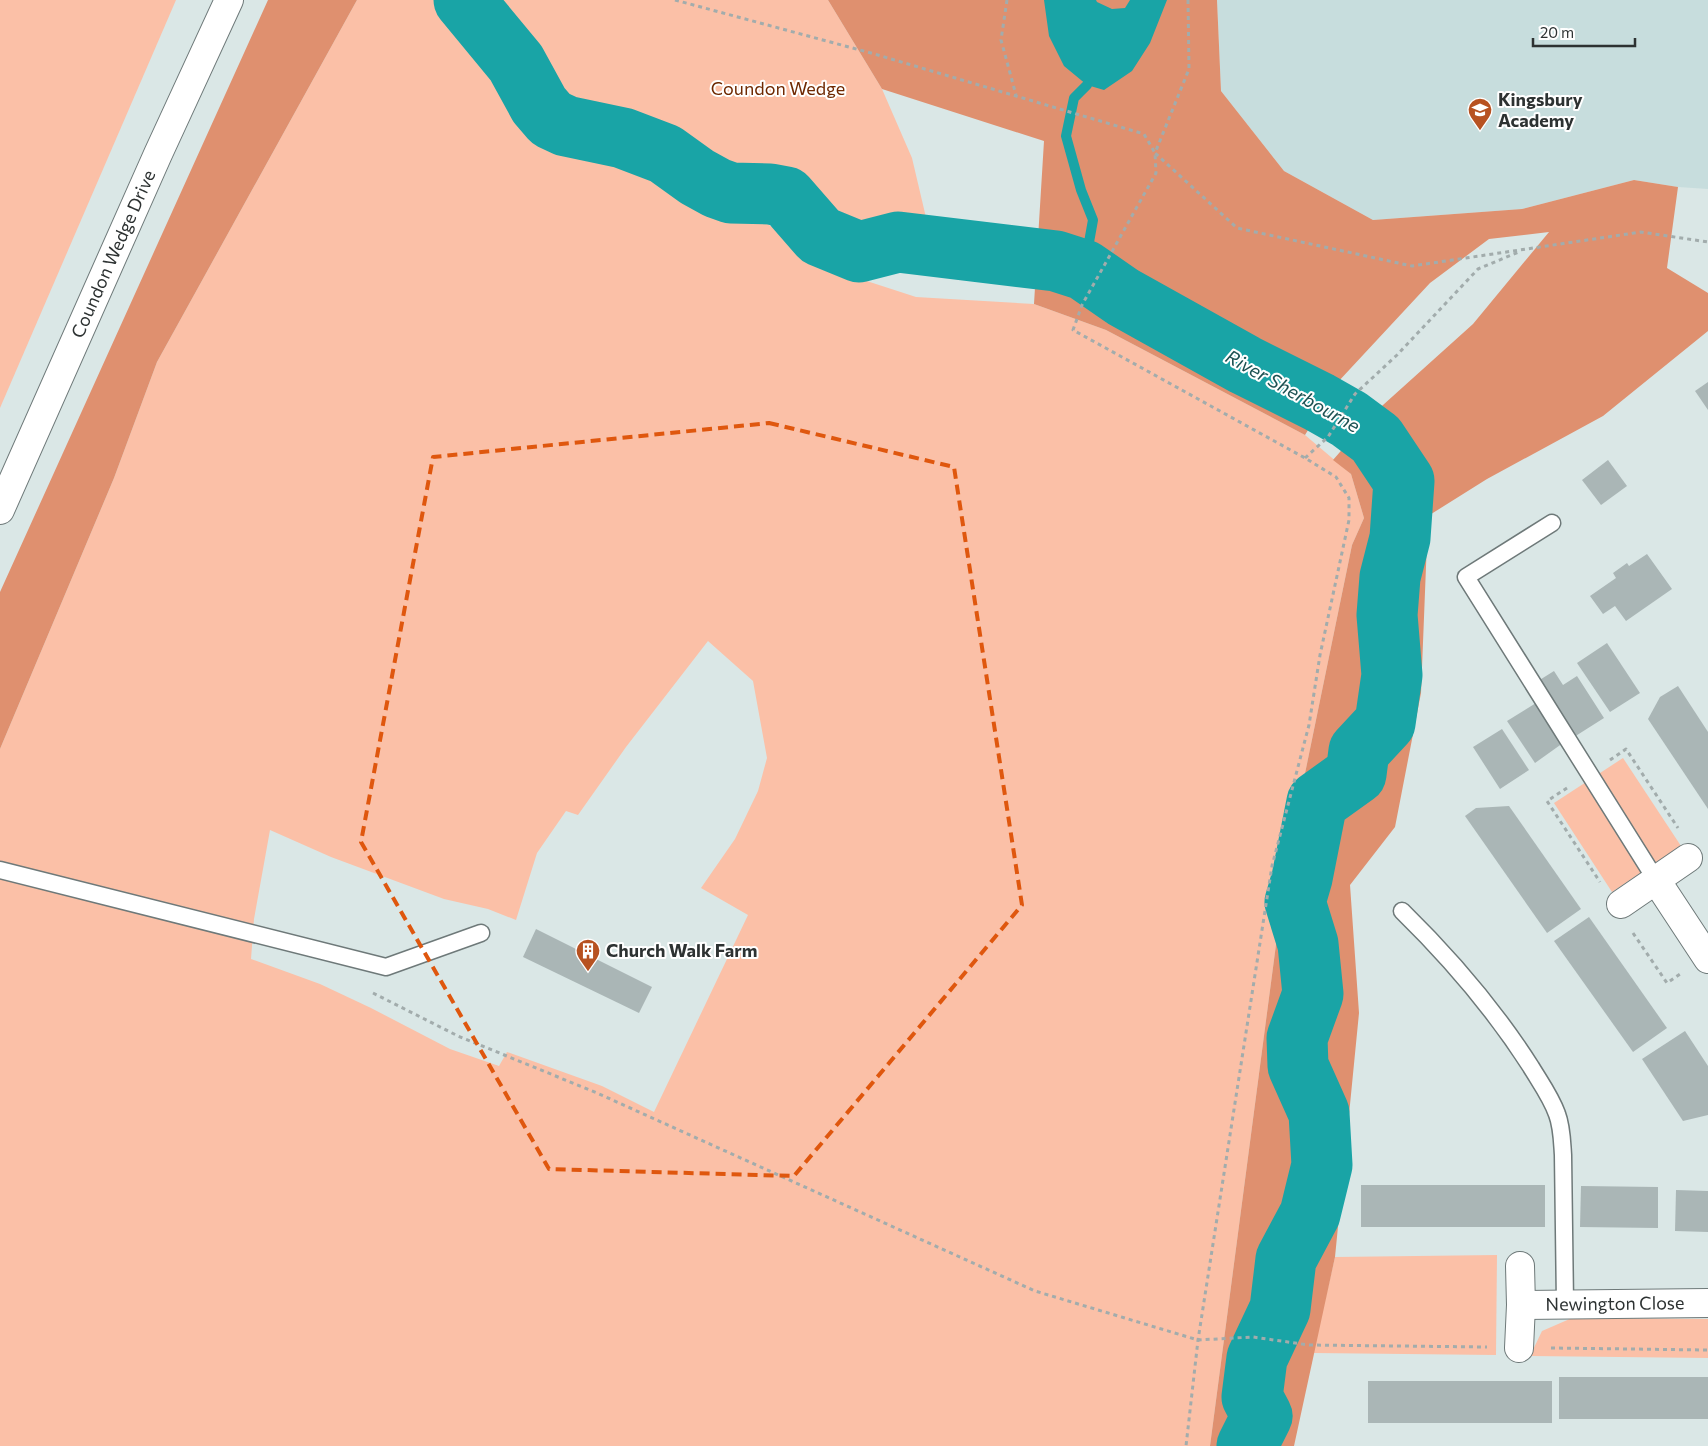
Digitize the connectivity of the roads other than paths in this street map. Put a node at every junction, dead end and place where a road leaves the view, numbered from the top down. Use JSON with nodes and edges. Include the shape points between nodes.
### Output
{"nodes":[{"id":1,"x":229,"y":0,"type":"edge"},
{"id":2,"x":0,"y":510,"type":"edge"},
{"id":3,"x":1552,"y":523,"type":"dead end"},
{"id":4,"x":1688,"y":858,"type":"dead end"},
{"id":5,"x":0,"y":870,"type":"edge"},
{"id":6,"x":1656,"y":880,"type":"junction"},
{"id":7,"x":1622,"y":904,"type":"dead end"},
{"id":8,"x":1402,"y":911,"type":"dead end"},
{"id":9,"x":481,"y":933,"type":"dead end"},
{"id":10,"x":1708,"y":958,"type":"edge"},
{"id":11,"x":1520,"y":1266,"type":"dead end"},
{"id":12,"x":1708,"y":1303,"type":"edge"},
{"id":13,"x":1566,"y":1304,"type":"junction"},
{"id":14,"x":1521,"y":1305,"type":"junction"},
{"id":15,"x":1519,"y":1348,"type":"dead end"}],
"edges":[{"from":1,"to":2,"type":"main road","name":"Coundon Wedge Drive"},
{"from":3,"to":6,"type":"lane","via":[[1466,577]]},
{"from":4,"to":6,"type":"main road"},
{"from":5,"to":9,"type":"lane","via":[[386,967]]},
{"from":6,"to":7,"type":"main road"},
{"from":6,"to":10,"type":"main road"},
{"from":8,"to":13,"type":"lane","via":[[1477,990],[1515,1042],[1557,1114],[1562,1132]]},
{"from":11,"to":14,"type":"main road","name":"Newington Close"},
{"from":12,"to":13,"type":"main road","name":"Newington Close"},
{"from":13,"to":14,"type":"main road","name":"Newington Close"},
{"from":14,"to":15,"type":"main road","name":"Newington Close"}]}
